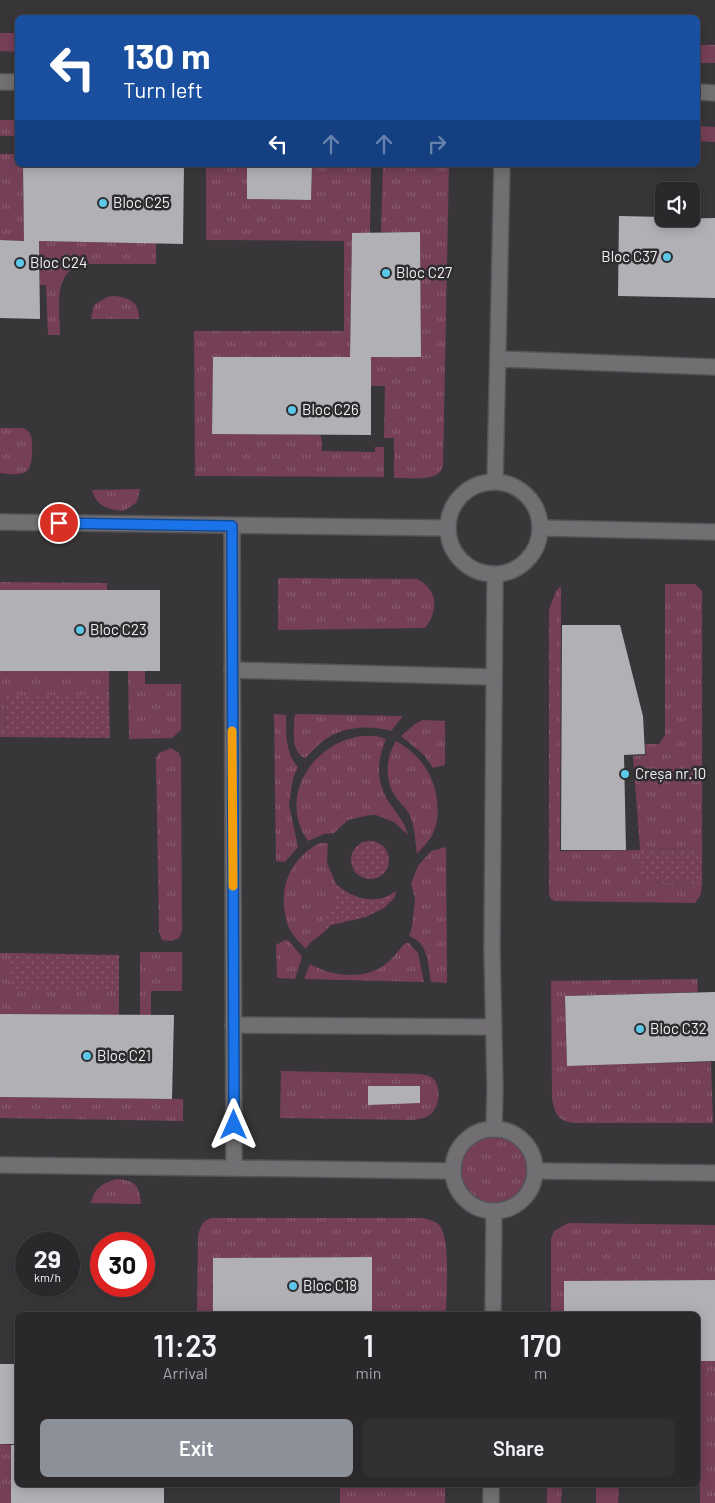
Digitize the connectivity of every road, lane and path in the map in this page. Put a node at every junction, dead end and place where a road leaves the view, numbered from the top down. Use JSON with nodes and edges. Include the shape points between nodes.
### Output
{"nodes":[{"id":1,"x":0,"y":82,"type":"edge"},
{"id":2,"x":15,"y":82,"type":"edge"},
{"id":3,"x":700,"y":92,"type":"edge"},
{"id":4,"x":715,"y":93,"type":"edge"},
{"id":5,"x":502,"y":167,"type":"edge"},
{"id":6,"x":498,"y":359,"type":"junction"},
{"id":7,"x":715,"y":367,"type":"edge"},
{"id":8,"x":495,"y":481,"type":"junction"},
{"id":9,"x":0,"y":522,"type":"edge"},
{"id":10,"x":232,"y":526,"type":"junction"},
{"id":11,"x":448,"y":528,"type":"junction"},
{"id":12,"x":541,"y":528,"type":"junction"},
{"id":13,"x":715,"y":532,"type":"edge"},
{"id":14,"x":494,"y":575,"type":"junction"},
{"id":15,"x":232,"y":670,"type":"junction"},
{"id":16,"x":493,"y":677,"type":"junction"},
{"id":17,"x":234,"y":1025,"type":"junction"},
{"id":18,"x":494,"y":1027,"type":"junction"},
{"id":19,"x":494,"y":1128,"type":"junction"},
{"id":20,"x":0,"y":1165,"type":"edge"},
{"id":21,"x":234,"y":1168,"type":"junction"},
{"id":22,"x":452,"y":1171,"type":"junction"},
{"id":23,"x":536,"y":1171,"type":"junction"},
{"id":24,"x":715,"y":1173,"type":"edge"},
{"id":25,"x":494,"y":1211,"type":"junction"},
{"id":26,"x":493,"y":1312,"type":"edge"},
{"id":27,"x":491,"y":1487,"type":"edge"},
{"id":28,"x":491,"y":1503,"type":"edge"}],
"edges":[{"from":1,"to":2,"type":"street"},
{"from":3,"to":4,"type":"street"},
{"from":5,"to":6,"type":"street"},
{"from":6,"to":7,"type":"street"},
{"from":6,"to":8,"type":"street"},
{"from":8,"to":11,"type":"street","via":[[467,490],[456,501]]},
{"from":8,"to":12,"type":"street","via":[[522,490],[539,514]]},
{"from":9,"to":10,"type":"street"},
{"from":10,"to":11,"type":"street"},
{"from":10,"to":15,"type":"street"},
{"from":11,"to":14,"type":"street","via":[[456,556],[480,573]]},
{"from":12,"to":13,"type":"street"},
{"from":12,"to":14,"type":"street","via":[[532,556],[522,566]]},
{"from":14,"to":16,"type":"street"},
{"from":15,"to":16,"type":"street"},
{"from":15,"to":17,"type":"street"},
{"from":16,"to":18,"type":"street"},
{"from":17,"to":18,"type":"street"},
{"from":17,"to":21,"type":"street"},
{"from":18,"to":19,"type":"street"},
{"from":19,"to":22,"type":"street","via":[[481,1130],[460,1146]]},
{"from":19,"to":23,"type":"street","via":[[508,1130],[524,1141],[534,1158]]},
{"from":20,"to":21,"type":"street"},
{"from":21,"to":22,"type":"street"},
{"from":22,"to":25,"type":"street","via":[[455,1184],[470,1204],[481,1210]]},
{"from":23,"to":24,"type":"street"},
{"from":23,"to":25,"type":"street","via":[[534,1184],[518,1204]]},
{"from":25,"to":26,"type":"street"},
{"from":27,"to":28,"type":"street"}]}
